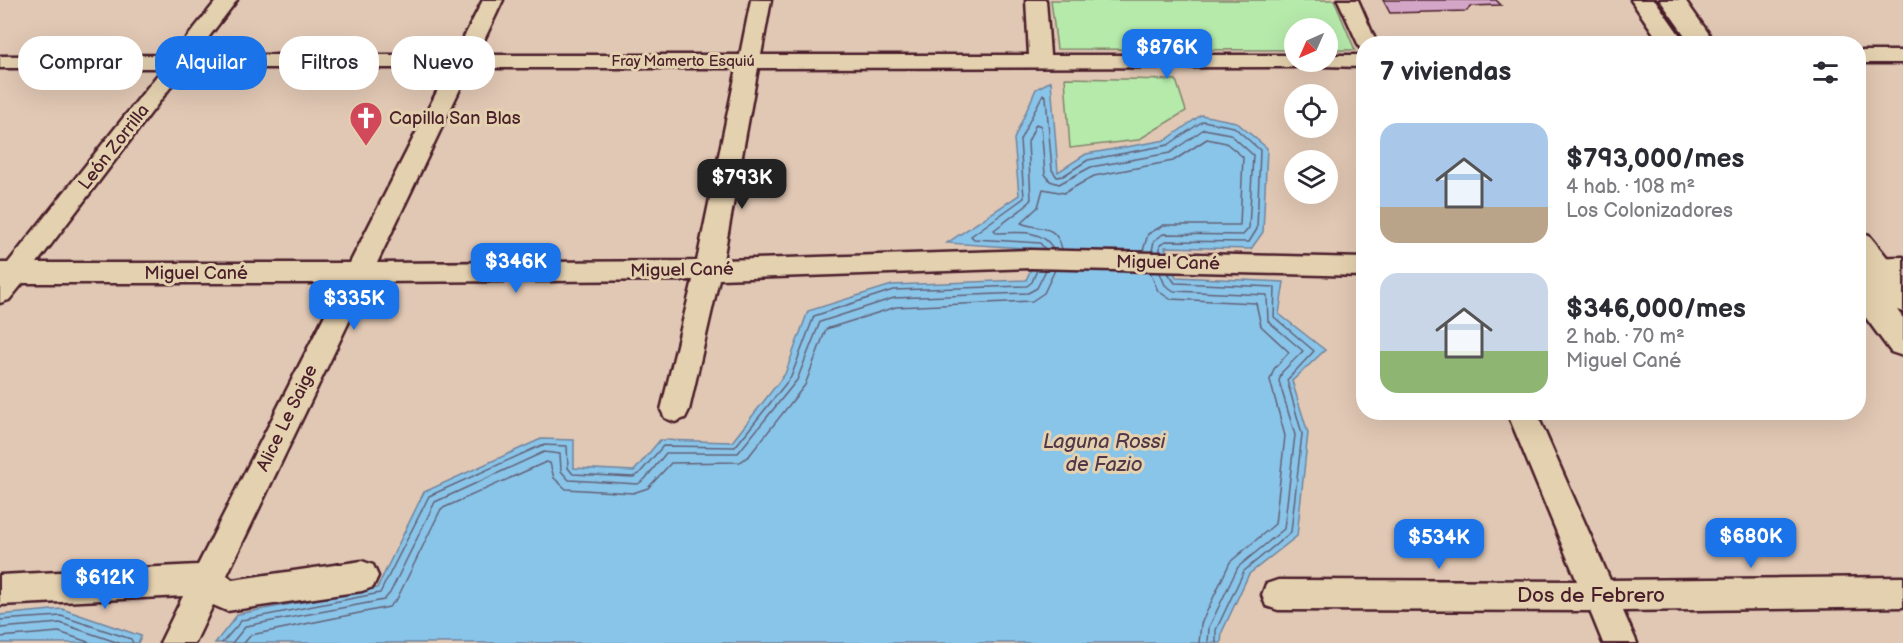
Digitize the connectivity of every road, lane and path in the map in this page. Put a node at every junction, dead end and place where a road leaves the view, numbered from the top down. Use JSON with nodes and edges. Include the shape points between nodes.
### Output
{"nodes":[{"id":1,"x":227,"y":0,"type":"edge"},
{"id":2,"x":493,"y":0,"type":"edge"},
{"id":3,"x":761,"y":0,"type":"edge"},
{"id":4,"x":1036,"y":0,"type":"edge"},
{"id":5,"x":1348,"y":0,"type":"edge"},
{"id":6,"x":1643,"y":0,"type":"edge"},
{"id":7,"x":1672,"y":0,"type":"edge"},
{"id":8,"x":200,"y":36,"type":"edge"},
{"id":9,"x":476,"y":36,"type":"edge"},
{"id":10,"x":1363,"y":36,"type":"edge"},
{"id":11,"x":1668,"y":36,"type":"edge"},
{"id":12,"x":1698,"y":36,"type":"edge"},
{"id":13,"x":1866,"y":57,"type":"edge"},
{"id":14,"x":1903,"y":57,"type":"edge"},
{"id":15,"x":1040,"y":59,"type":"junction"},
{"id":16,"x":750,"y":60,"type":"junction"},
{"id":17,"x":1284,"y":61,"type":"edge"},
{"id":18,"x":1338,"y":61,"type":"edge"},
{"id":19,"x":1356,"y":61,"type":"edge"},
{"id":20,"x":0,"y":63,"type":"edge"},
{"id":21,"x":155,"y":63,"type":"edge"},
{"id":22,"x":267,"y":63,"type":"edge"},
{"id":23,"x":391,"y":63,"type":"edge"},
{"id":24,"x":495,"y":63,"type":"edge"},
{"id":25,"x":157,"y":90,"type":"edge"},
{"id":26,"x":450,"y":90,"type":"edge"},
{"id":27,"x":1871,"y":265,"type":"edge"},
{"id":28,"x":1356,"y":267,"type":"edge"},
{"id":29,"x":708,"y":270,"type":"junction"},
{"id":30,"x":8,"y":273,"type":"edge"},
{"id":31,"x":357,"y":273,"type":"junction"},
{"id":32,"x":0,"y":293,"type":"edge"},
{"id":33,"x":1903,"y":300,"type":"edge"},
{"id":34,"x":1903,"y":343,"type":"edge"},
{"id":35,"x":675,"y":410,"type":"dead end"},
{"id":36,"x":1524,"y":420,"type":"edge"},
{"id":37,"x":362,"y":576,"type":"dead end"},
{"id":38,"x":208,"y":580,"type":"junction"},
{"id":39,"x":0,"y":590,"type":"edge"},
{"id":40,"x":1903,"y":592,"type":"edge"},
{"id":41,"x":1278,"y":595,"type":"dead end"},
{"id":42,"x":1600,"y":596,"type":"junction"},
{"id":43,"x":177,"y":643,"type":"edge"},
{"id":44,"x":1620,"y":643,"type":"edge"}],
"edges":[{"from":1,"to":8,"type":"street","name":"León Zorrilla"},
{"from":2,"to":9,"type":"street","name":"Alice Le Saige"},
{"from":3,"to":16,"type":"street"},
{"from":4,"to":15,"type":"street"},
{"from":5,"to":10,"type":"street"},
{"from":6,"to":11,"type":"main road"},
{"from":7,"to":12,"type":"main road"},
{"from":13,"to":14,"type":"street"},
{"from":15,"to":16,"type":"street","name":"Fray Mamerto Esquiú"},
{"from":15,"to":17,"type":"street","name":"Fray Mamerto Esquiú"},
{"from":16,"to":24,"type":"street","name":"Fray Mamerto Esquiú"},
{"from":16,"to":29,"type":"street"},
{"from":18,"to":19,"type":"street"},
{"from":20,"to":21,"type":"street","name":"Fray Mamerto Esquiú"},
{"from":22,"to":23,"type":"street","name":"Fray Mamerto Esquiú"},
{"from":25,"to":30,"type":"street","name":"León Zorrilla"},
{"from":26,"to":31,"type":"street","name":"Alice Le Saige"},
{"from":27,"to":33,"type":"main road"},
{"from":27,"to":34,"type":"main road"},
{"from":28,"to":29,"type":"street","name":"Miguel Cané","via":[[1030,260]]},
{"from":29,"to":31,"type":"street","name":"Miguel Cané"},
{"from":29,"to":35,"type":"street"},
{"from":30,"to":31,"type":"street","name":"Miguel Cané"},
{"from":30,"to":32,"type":"street","name":"León Zorrilla"},
{"from":31,"to":38,"type":"street","name":"Alice Le Saige"},
{"from":36,"to":42,"type":"street"},
{"from":37,"to":38,"type":"street","via":[[227,596]]},
{"from":38,"to":39,"type":"street"},
{"from":38,"to":43,"type":"street","name":"Alice Le Saige"},
{"from":40,"to":42,"type":"street","name":"Dos de Febrero"},
{"from":41,"to":42,"type":"street","name":"Dos de Febrero"},
{"from":42,"to":44,"type":"street"}]}
